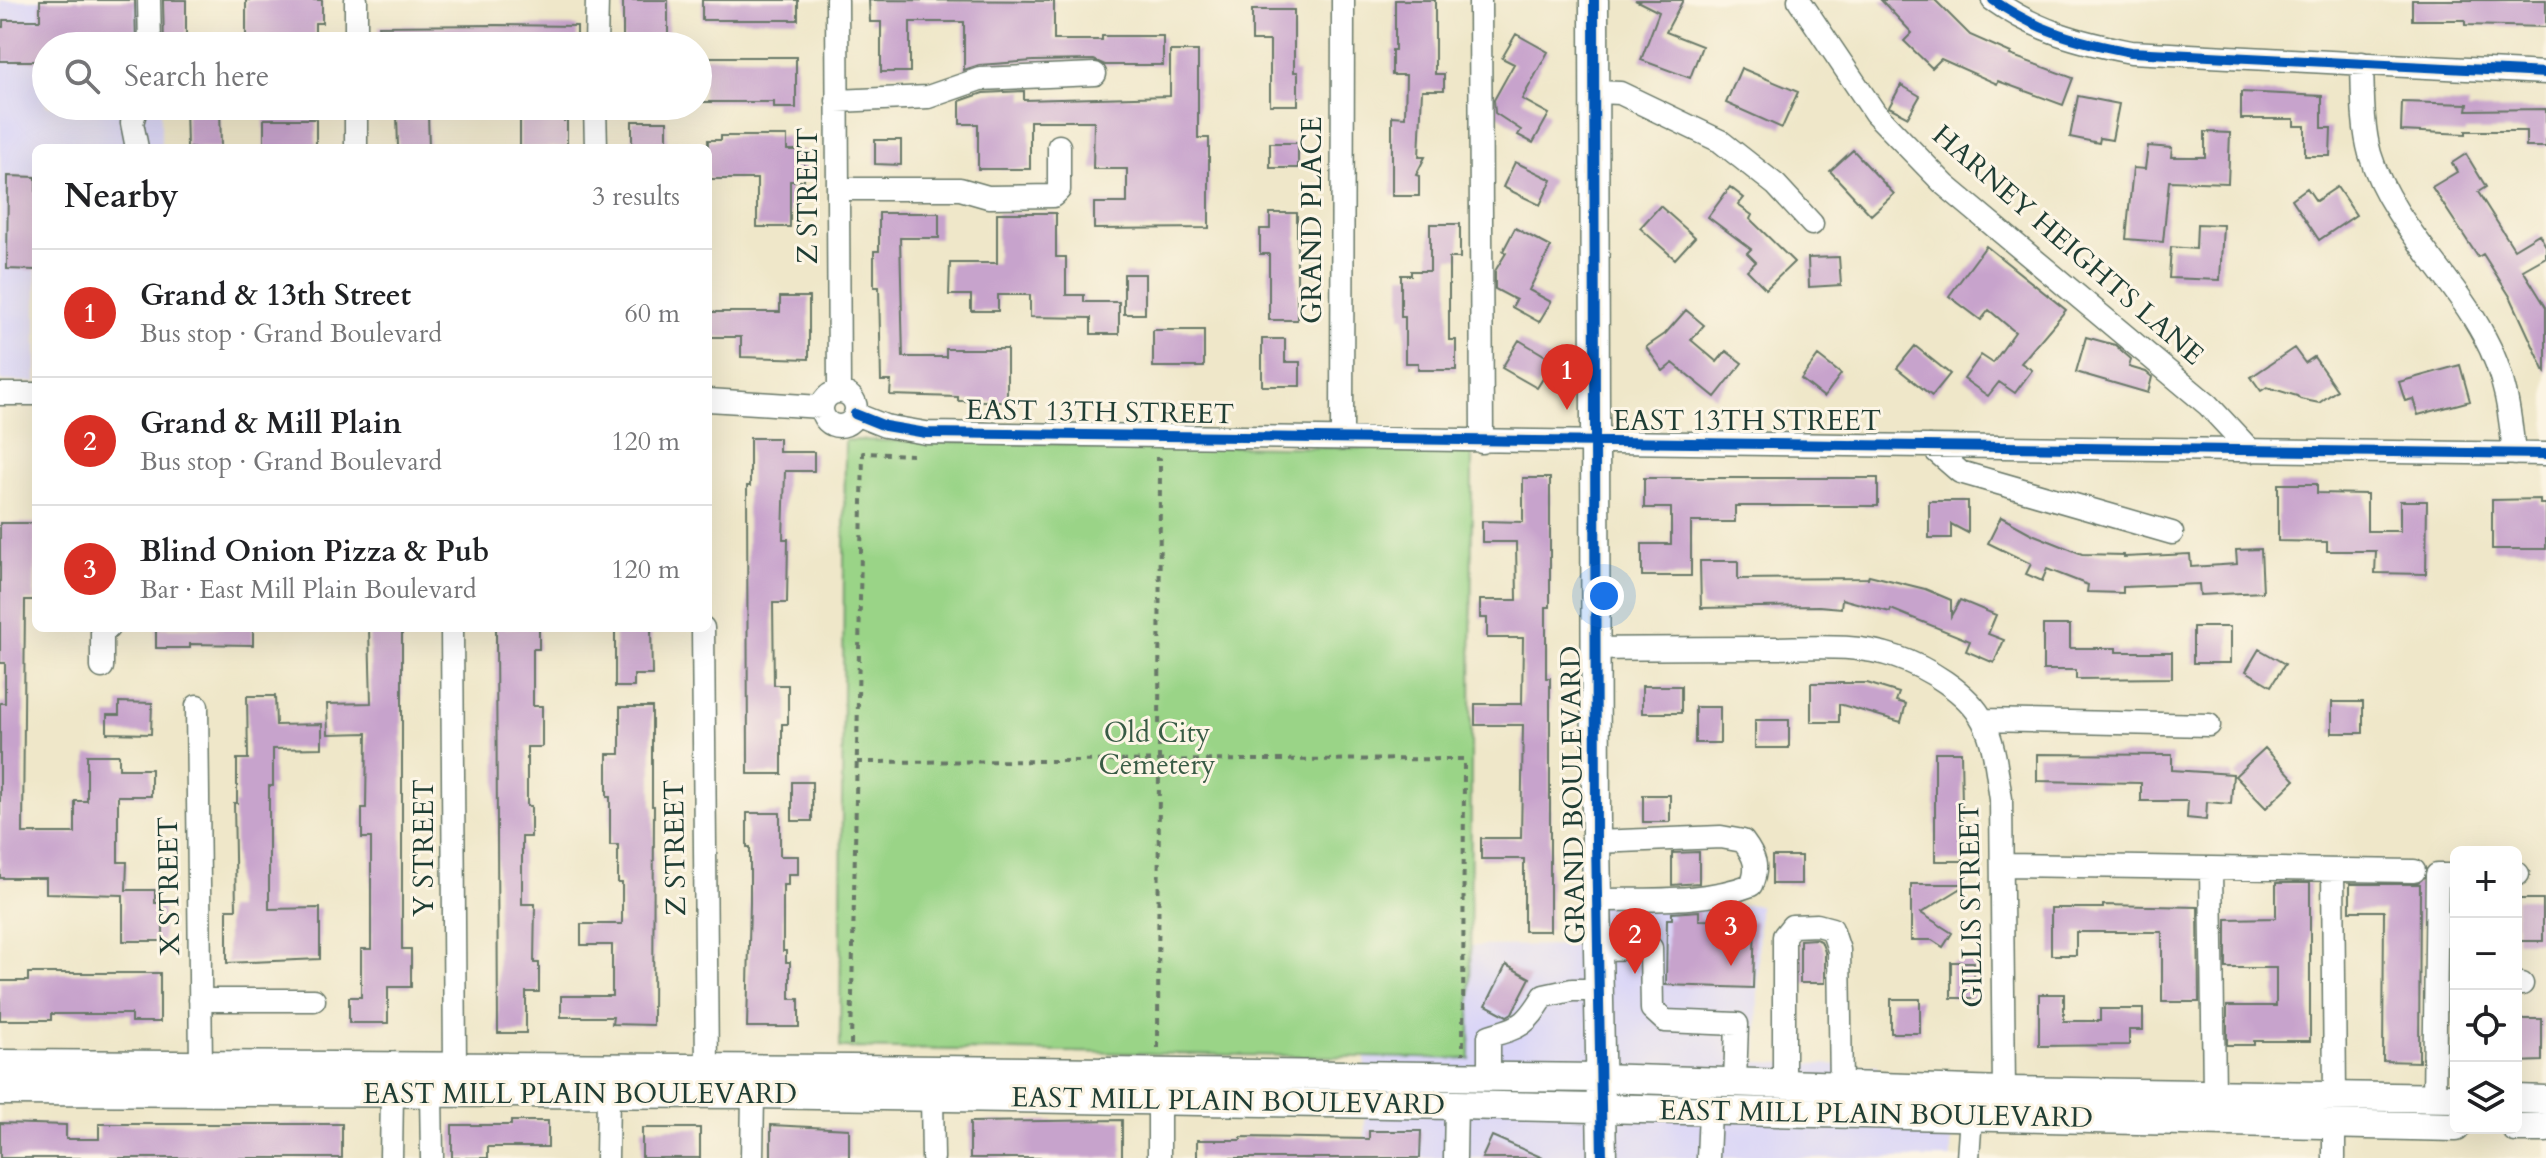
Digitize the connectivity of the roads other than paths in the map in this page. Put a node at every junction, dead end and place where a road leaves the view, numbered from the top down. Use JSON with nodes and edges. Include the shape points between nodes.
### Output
{"nodes":[{"id":1,"x":149,"y":0,"type":"edge"},
{"id":2,"x":356,"y":0,"type":"edge"},
{"id":3,"x":597,"y":0,"type":"edge"},
{"id":4,"x":837,"y":0,"type":"edge"},
{"id":5,"x":1343,"y":0,"type":"edge"},
{"id":6,"x":1480,"y":0,"type":"edge"},
{"id":7,"x":1594,"y":0,"type":"edge"},
{"id":8,"x":1799,"y":0,"type":"edge"},
{"id":9,"x":1993,"y":0,"type":"edge"},
{"id":10,"x":150,"y":32,"type":"edge"},
{"id":11,"x":356,"y":32,"type":"edge"},
{"id":12,"x":596,"y":32,"type":"edge"},
{"id":13,"x":2362,"y":63,"type":"junction"},
{"id":14,"x":2546,"y":73,"type":"edge"},
{"id":15,"x":1095,"y":74,"type":"dead end"},
{"id":16,"x":1595,"y":92,"type":"junction"},
{"id":17,"x":837,"y":101,"type":"junction"},
{"id":18,"x":133,"y":120,"type":"edge"},
{"id":19,"x":356,"y":120,"type":"edge"},
{"id":20,"x":595,"y":120,"type":"edge"},
{"id":21,"x":136,"y":144,"type":"edge"},
{"id":22,"x":356,"y":144,"type":"edge"},
{"id":23,"x":596,"y":144,"type":"edge"},
{"id":24,"x":1059,"y":146,"type":"dead end"},
{"id":25,"x":838,"y":189,"type":"junction"},
{"id":26,"x":1812,"y":224,"type":"dead end"},
{"id":27,"x":839,"y":391,"type":"junction"},
{"id":28,"x":0,"y":394,"type":"edge"},
{"id":29,"x":32,"y":394,"type":"edge"},
{"id":30,"x":712,"y":400,"type":"edge"},
{"id":31,"x":821,"y":407,"type":"junction"},
{"id":32,"x":855,"y":414,"type":"junction"},
{"id":33,"x":1342,"y":439,"type":"junction"},
{"id":34,"x":1482,"y":442,"type":"junction"},
{"id":35,"x":1596,"y":443,"type":"junction"},
{"id":36,"x":1930,"y":446,"type":"junction"},
{"id":37,"x":2251,"y":451,"type":"junction"},
{"id":38,"x":2514,"y":454,"type":"junction"},
{"id":39,"x":2546,"y":454,"type":"edge"},
{"id":40,"x":2172,"y":533,"type":"dead end"},
{"id":41,"x":102,"y":632,"type":"edge"},
{"id":42,"x":452,"y":632,"type":"edge"},
{"id":43,"x":703,"y":632,"type":"edge"},
{"id":44,"x":1595,"y":649,"type":"junction"},
{"id":45,"x":102,"y":667,"type":"dead end"},
{"id":46,"x":197,"y":706,"type":"dead end"},
{"id":47,"x":1983,"y":720,"type":"junction"},
{"id":48,"x":2209,"y":725,"type":"dead end"},
{"id":49,"x":1596,"y":842,"type":"junction"},
{"id":50,"x":2002,"y":865,"type":"junction"},
{"id":51,"x":2211,"y":869,"type":"junction"},
{"id":52,"x":2333,"y":870,"type":"junction"},
{"id":53,"x":2414,"y":871,"type":"dead end"},
{"id":54,"x":2450,"y":875,"type":"edge"},
{"id":55,"x":1598,"y":900,"type":"junction"},
{"id":56,"x":1599,"y":949,"type":"junction"},
{"id":57,"x":2446,"y":984,"type":"edge"},
{"id":58,"x":1599,"y":990,"type":"junction"},
{"id":59,"x":200,"y":1000,"type":"junction"},
{"id":60,"x":314,"y":1000,"type":"dead end"},
{"id":61,"x":0,"y":1064,"type":"edge"},
{"id":62,"x":201,"y":1065,"type":"junction"},
{"id":63,"x":455,"y":1067,"type":"junction"},
{"id":64,"x":707,"y":1068,"type":"junction"},
{"id":65,"x":1476,"y":1076,"type":"junction"},
{"id":66,"x":1600,"y":1078,"type":"junction"},
{"id":67,"x":1735,"y":1082,"type":"junction"},
{"id":68,"x":1784,"y":1083,"type":"junction"},
{"id":69,"x":1841,"y":1086,"type":"junction"},
{"id":70,"x":0,"y":1091,"type":"edge"},
{"id":71,"x":2004,"y":1091,"type":"junction"},
{"id":72,"x":392,"y":1093,"type":"junction"},
{"id":73,"x":431,"y":1093,"type":"junction"},
{"id":74,"x":2214,"y":1093,"type":"junction"},
{"id":75,"x":608,"y":1094,"type":"junction"},
{"id":76,"x":753,"y":1094,"type":"junction"},
{"id":77,"x":932,"y":1097,"type":"junction"},
{"id":78,"x":2445,"y":1098,"type":"edge"},
{"id":79,"x":2522,"y":1099,"type":"edge"},
{"id":80,"x":2546,"y":1100,"type":"edge"},
{"id":81,"x":1159,"y":1101,"type":"junction"},
{"id":82,"x":1456,"y":1105,"type":"junction"},
{"id":83,"x":1600,"y":1108,"type":"junction"},
{"id":84,"x":2334,"y":1109,"type":"junction"},
{"id":85,"x":1710,"y":1112,"type":"junction"},
{"id":86,"x":1971,"y":1116,"type":"junction"},
{"id":87,"x":2450,"y":1126,"type":"edge"},
{"id":88,"x":2522,"y":1128,"type":"edge"},
{"id":89,"x":2546,"y":1128,"type":"edge"},
{"id":90,"x":391,"y":1158,"type":"edge"},
{"id":91,"x":432,"y":1158,"type":"edge"},
{"id":92,"x":607,"y":1158,"type":"edge"},
{"id":93,"x":752,"y":1158,"type":"edge"},
{"id":94,"x":933,"y":1158,"type":"edge"},
{"id":95,"x":1159,"y":1158,"type":"edge"},
{"id":96,"x":1455,"y":1158,"type":"edge"},
{"id":97,"x":1602,"y":1158,"type":"edge"},
{"id":98,"x":1708,"y":1158,"type":"edge"},
{"id":99,"x":1968,"y":1158,"type":"edge"},
{"id":100,"x":2334,"y":1158,"type":"edge"}],
"edges":[{"from":1,"to":10,"type":"street"},
{"from":2,"to":11,"type":"street"},
{"from":3,"to":12,"type":"street"},
{"from":4,"to":17,"type":"street","name":"Z STREET"},
{"from":5,"to":33,"type":"street","name":"GRAND PLACE"},
{"from":6,"to":34,"type":"street"},
{"from":7,"to":16,"type":"main road","name":"GRAND BOULEVARD"},
{"from":8,"to":37,"type":"street","name":"HARNEY HEIGHTS LANE","via":[[1875,113],[1945,185],[2208,405]]},
{"from":9,"to":13,"type":"street","via":[[2044,31],[2131,52]]},
{"from":13,"to":14,"type":"street"},
{"from":13,"to":38,"type":"street","via":[[2370,156],[2399,212],[2484,335],[2504,380]]},
{"from":15,"to":17,"type":"street","via":[[980,79],[928,97]]},
{"from":16,"to":26,"type":"street","via":[[1620,93],[1720,141],[1776,185]]},
{"from":16,"to":35,"type":"main road","name":"GRAND BOULEVARD"},
{"from":17,"to":25,"type":"street","name":"Z STREET"},
{"from":18,"to":21,"type":"street"},
{"from":19,"to":22,"type":"street"},
{"from":20,"to":23,"type":"street"},
{"from":24,"to":25,"type":"street","via":[[1059,190],[1053,196]]},
{"from":25,"to":27,"type":"street","name":"Z STREET"},
{"from":27,"to":31,"type":"street","via":[[826,397]]},
{"from":27,"to":32,"type":"street","via":[[853,398]]},
{"from":28,"to":29,"type":"street"},
{"from":30,"to":31,"type":"street"},
{"from":31,"to":32,"type":"street","via":[[835,426]]},
{"from":32,"to":33,"type":"street","name":"EAST 13TH STREET","via":[[926,433]]},
{"from":33,"to":34,"type":"street","name":"EAST 13TH STREET"},
{"from":34,"to":35,"type":"street","name":"EAST 13TH STREET"},
{"from":35,"to":36,"type":"street","name":"EAST 13TH STREET"},
{"from":35,"to":44,"type":"main road","name":"GRAND BOULEVARD"},
{"from":36,"to":37,"type":"street","name":"EAST 13TH STREET"},
{"from":36,"to":40,"type":"street","via":[[1960,472]]},
{"from":37,"to":38,"type":"street","name":"EAST 13TH STREET"},
{"from":38,"to":39,"type":"street","name":"EAST 13TH STREET"},
{"from":41,"to":45,"type":"street"},
{"from":42,"to":63,"type":"street","name":"Y STREET"},
{"from":43,"to":64,"type":"street","name":"Z STREET"},
{"from":44,"to":47,"type":"street","via":[[1846,648],[1894,656],[1951,686]]},
{"from":44,"to":49,"type":"main road","name":"GRAND BOULEVARD"},
{"from":46,"to":59,"type":"street","name":"X STREET"},
{"from":47,"to":48,"type":"street"},
{"from":47,"to":50,"type":"street","name":"GILLIS STREET","via":[[2001,799]]},
{"from":49,"to":55,"type":"main road","name":"GRAND BOULEVARD"},
{"from":49,"to":55,"type":"street","via":[[1721,837],[1743,841],[1754,856],[1756,873],[1751,885],[1732,893]]},
{"from":50,"to":51,"type":"street"},
{"from":50,"to":71,"type":"street","name":"GILLIS STREET"},
{"from":51,"to":52,"type":"street"},
{"from":51,"to":74,"type":"street"},
{"from":52,"to":53,"type":"street"},
{"from":52,"to":84,"type":"street"},
{"from":54,"to":57,"type":"street","via":[[2437,875]]},
{"from":55,"to":56,"type":"main road","name":"GRAND BOULEVARD"},
{"from":56,"to":58,"type":"main road","name":"GRAND BOULEVARD"},
{"from":56,"to":67,"type":"street","via":[[1651,948],[1652,1009],[1665,1021],[1737,1024]]},
{"from":57,"to":78,"type":"street"},
{"from":58,"to":65,"type":"street","via":[[1544,996],[1519,1028],[1489,1036]]},
{"from":58,"to":66,"type":"main road","name":"GRAND BOULEVARD"},
{"from":59,"to":60,"type":"street"},
{"from":59,"to":62,"type":"street","name":"X STREET"},
{"from":61,"to":62,"type":"main road","name":"EAST MILL PLAIN BOULEVARD"},
{"from":62,"to":63,"type":"main road","name":"EAST MILL PLAIN BOULEVARD"},
{"from":63,"to":64,"type":"main road","name":"EAST MILL PLAIN BOULEVARD"},
{"from":64,"to":65,"type":"main road","name":"EAST MILL PLAIN BOULEVARD"},
{"from":65,"to":66,"type":"main road","name":"EAST MILL PLAIN BOULEVARD"},
{"from":66,"to":67,"type":"main road","name":"EAST MILL PLAIN BOULEVARD"},
{"from":66,"to":83,"type":"main road","name":"GRAND BOULEVARD"},
{"from":67,"to":68,"type":"main road","name":"EAST MILL PLAIN BOULEVARD"},
{"from":68,"to":69,"type":"main road","name":"EAST MILL PLAIN BOULEVARD"},
{"from":68,"to":69,"type":"street","via":[[1784,936],[1792,926],[1817,925],[1832,929],[1839,950]]},
{"from":69,"to":71,"type":"main road","name":"EAST MILL PLAIN BOULEVARD"},
{"from":70,"to":72,"type":"main road","name":"EAST MILL PLAIN BOULEVARD"},
{"from":71,"to":74,"type":"main road","name":"EAST MILL PLAIN BOULEVARD"},
{"from":72,"to":73,"type":"main road","name":"EAST MILL PLAIN BOULEVARD"},
{"from":72,"to":90,"type":"street"},
{"from":73,"to":75,"type":"main road","name":"EAST MILL PLAIN BOULEVARD"},
{"from":73,"to":91,"type":"street"},
{"from":74,"to":84,"type":"main road","name":"EAST MILL PLAIN BOULEVARD"},
{"from":75,"to":76,"type":"main road","name":"EAST MILL PLAIN BOULEVARD"},
{"from":75,"to":92,"type":"street"},
{"from":76,"to":77,"type":"main road","name":"EAST MILL PLAIN BOULEVARD"},
{"from":76,"to":93,"type":"street"},
{"from":77,"to":81,"type":"main road","name":"EAST MILL PLAIN BOULEVARD"},
{"from":77,"to":94,"type":"street"},
{"from":78,"to":84,"type":"main road","name":"EAST MILL PLAIN BOULEVARD"},
{"from":79,"to":80,"type":"main road"},
{"from":81,"to":82,"type":"main road","name":"EAST MILL PLAIN BOULEVARD"},
{"from":81,"to":95,"type":"street"},
{"from":82,"to":83,"type":"main road","name":"EAST MILL PLAIN BOULEVARD"},
{"from":82,"to":96,"type":"street"},
{"from":83,"to":85,"type":"main road","name":"EAST MILL PLAIN BOULEVARD"},
{"from":83,"to":97,"type":"main road","name":"GRAND BOULEVARD"},
{"from":84,"to":86,"type":"main road","name":"EAST MILL PLAIN BOULEVARD"},
{"from":84,"to":87,"type":"main road","name":"EAST MILL PLAIN BOULEVARD"},
{"from":84,"to":100,"type":"street"},
{"from":85,"to":86,"type":"main road","name":"EAST MILL PLAIN BOULEVARD"},
{"from":85,"to":98,"type":"street"},
{"from":86,"to":99,"type":"street"},
{"from":88,"to":89,"type":"main road"}]}
